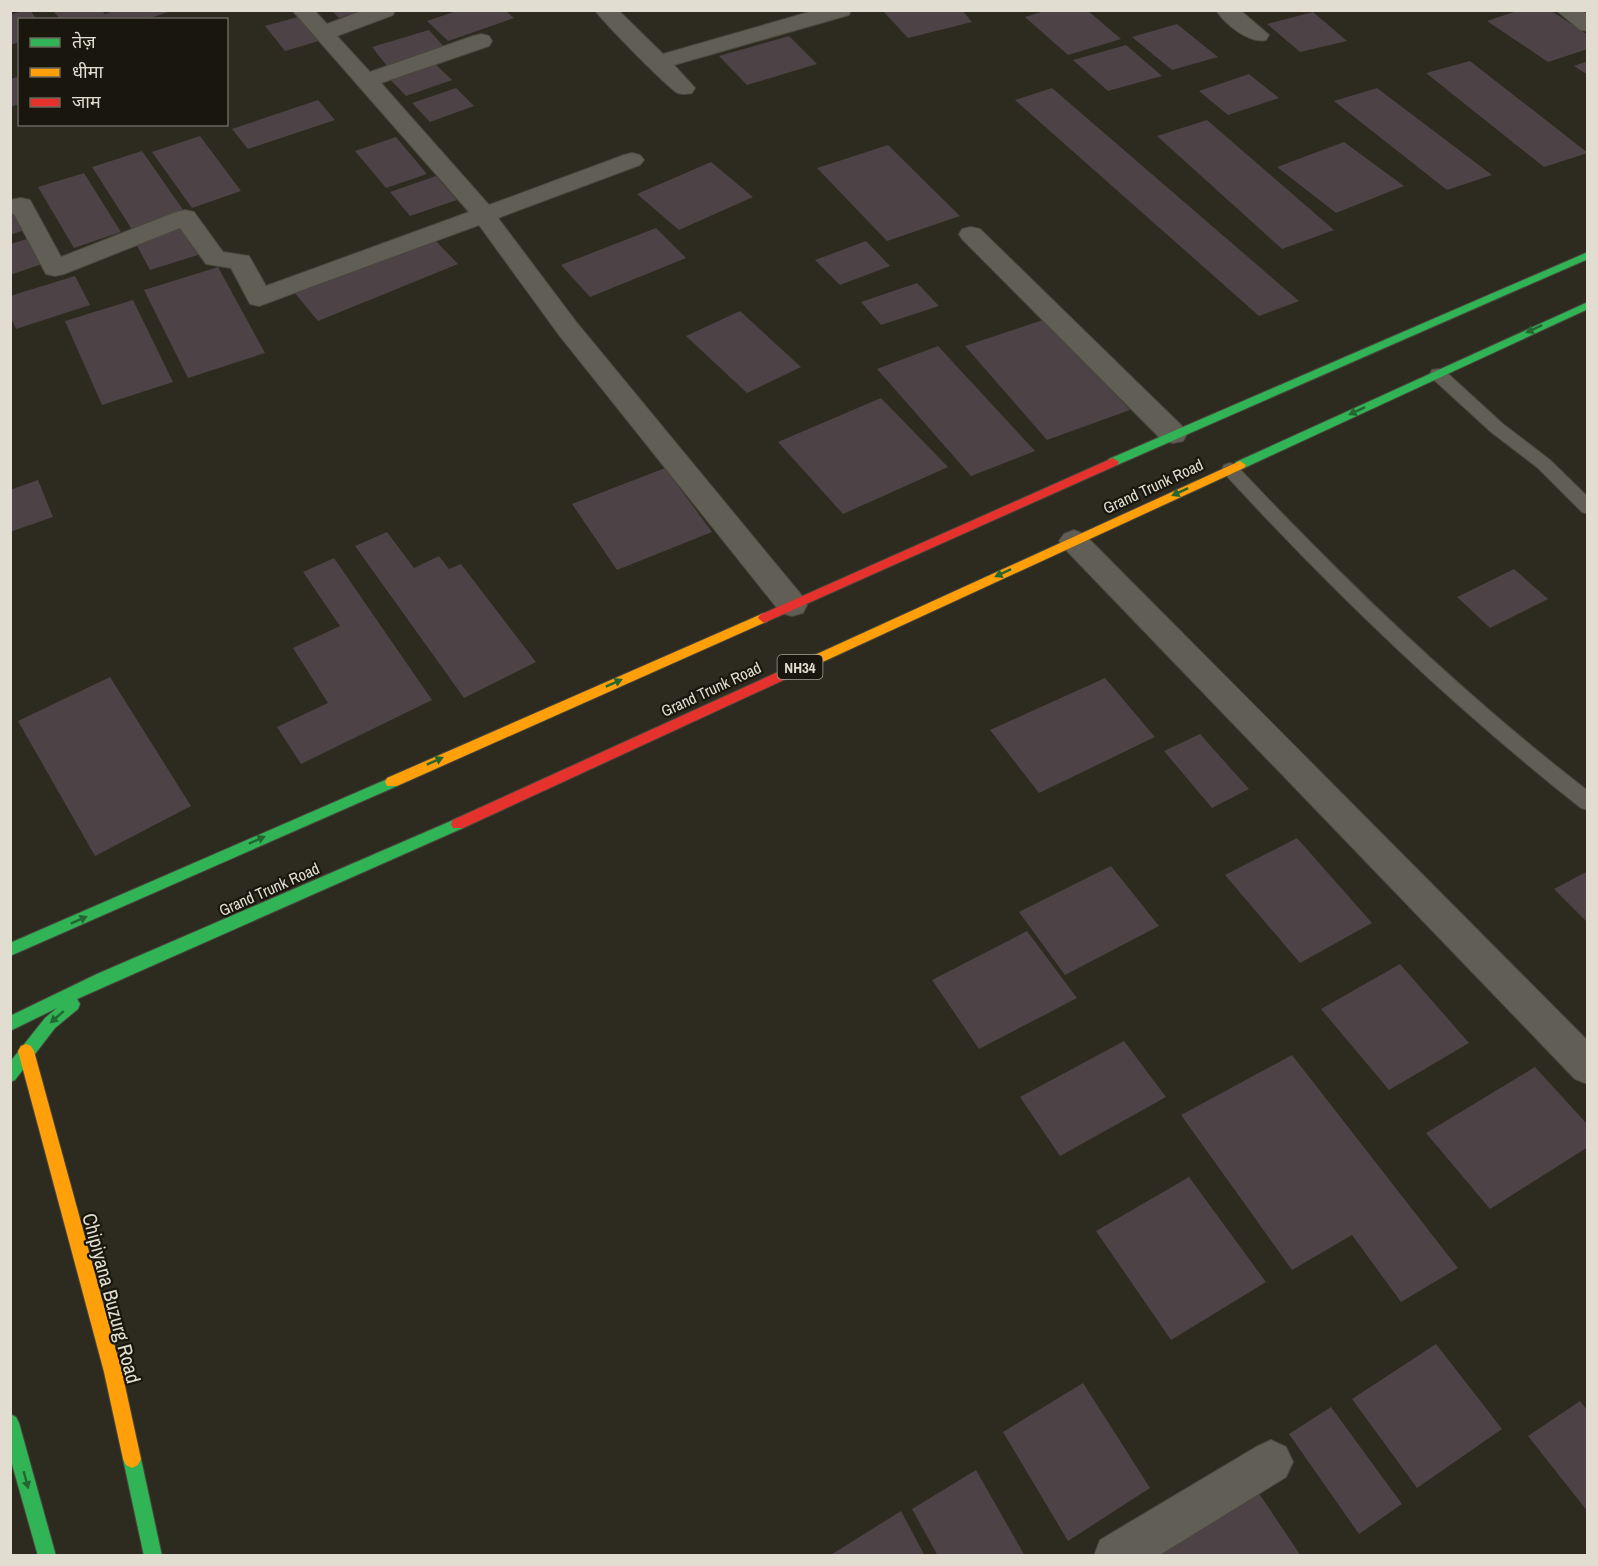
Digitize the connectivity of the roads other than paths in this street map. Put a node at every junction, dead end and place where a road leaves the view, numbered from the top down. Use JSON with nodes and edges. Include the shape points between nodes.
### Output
{"nodes":[{"id":1,"x":302,"y":10,"type":"edge"},
{"id":2,"x":385,"y":10,"type":"edge"},
{"id":3,"x":605,"y":10,"type":"edge"},
{"id":4,"x":841,"y":10,"type":"edge"},
{"id":5,"x":1226,"y":10,"type":"edge"},
{"id":6,"x":1566,"y":10,"type":"edge"},
{"id":7,"x":1587,"y":24,"type":"edge"},
{"id":8,"x":324,"y":33,"type":"junction"},
{"id":9,"x":1258,"y":35,"type":"dead end"},
{"id":10,"x":481,"y":41,"type":"dead end"},
{"id":11,"x":657,"y":63,"type":"junction"},
{"id":12,"x":366,"y":81,"type":"junction"},
{"id":13,"x":684,"y":88,"type":"dead end"},
{"id":14,"x":632,"y":160,"type":"dead end"},
{"id":15,"x":10,"y":208,"type":"edge"},
{"id":16,"x":484,"y":215,"type":"junction"},
{"id":17,"x":971,"y":234,"type":"dead end"},
{"id":18,"x":1587,"y":255,"type":"edge"},
{"id":19,"x":1587,"y":305,"type":"edge"},
{"id":20,"x":1438,"y":374,"type":"junction"},
{"id":21,"x":1173,"y":434,"type":"junction"},
{"id":22,"x":1230,"y":469,"type":"junction"},
{"id":23,"x":1587,"y":508,"type":"edge"},
{"id":24,"x":1074,"y":541,"type":"junction"},
{"id":25,"x":792,"y":605,"type":"junction"},
{"id":26,"x":1587,"y":802,"type":"edge"},
{"id":27,"x":10,"y":938,"type":"edge"},
{"id":28,"x":25,"y":943,"type":"junction"},
{"id":29,"x":10,"y":950,"type":"edge"},
{"id":30,"x":102,"y":979,"type":"junction"},
{"id":31,"x":10,"y":1024,"type":"edge"},
{"id":32,"x":26,"y":1052,"type":"junction"},
{"id":33,"x":1587,"y":1067,"type":"edge"},
{"id":34,"x":10,"y":1075,"type":"edge"},
{"id":35,"x":10,"y":1423,"type":"edge"},
{"id":36,"x":1270,"y":1462,"type":"dead end"},
{"id":37,"x":47,"y":1556,"type":"edge"},
{"id":38,"x":153,"y":1556,"type":"edge"},
{"id":39,"x":1116,"y":1556,"type":"edge"}],
"edges":[{"from":1,"to":8,"type":"street"},
{"from":2,"to":8,"type":"street"},
{"from":3,"to":11,"type":"street"},
{"from":4,"to":11,"type":"street"},
{"from":5,"to":9,"type":"street"},
{"from":6,"to":7,"type":"street"},
{"from":8,"to":12,"type":"street"},
{"from":10,"to":12,"type":"street"},
{"from":11,"to":13,"type":"street"},
{"from":12,"to":16,"type":"street"},
{"from":14,"to":16,"type":"street"},
{"from":15,"to":16,"type":"street","via":[[21,205],[55,268],[185,217],[215,258],[240,261],[260,298]]},
{"from":16,"to":25,"type":"street","via":[[568,329]]},
{"from":17,"to":21,"type":"street"},
{"from":18,"to":21,"type":"main road"},
{"from":19,"to":20,"type":"main road","name":"Grand Trunk Road","number":"NH34","one_way":true},
{"from":20,"to":22,"type":"main road","name":"Grand Trunk Road","number":"NH34","one_way":true},
{"from":20,"to":23,"type":"lane","via":[[1544,464]]},
{"from":21,"to":25,"type":"main road"},
{"from":22,"to":24,"type":"main road","name":"Grand Trunk Road","number":"NH34","one_way":true},
{"from":22,"to":26,"type":"lane","via":[[1343,589],[1523,753]]},
{"from":24,"to":30,"type":"main road","name":"Grand Trunk Road","number":"NH34","one_way":true,"via":[[451,827]]},
{"from":24,"to":33,"type":"street"},
{"from":28,"to":25,"type":"main road","one_way":true},
{"from":27,"to":28,"type":"main road"},
{"from":28,"to":29,"type":"main road"},
{"from":30,"to":31,"type":"main road","name":"Grand Trunk Road","number":"NH34"},
{"from":30,"to":32,"type":"main road","one_way":true,"via":[[50,1023]]},
{"from":32,"to":34,"type":"main road"},
{"from":32,"to":38,"type":"main road","name":"Chipiyana Buzurg Road","via":[[113,1372]]},
{"from":35,"to":37,"type":"main road","one_way":true},
{"from":36,"to":39,"type":"street"}]}
